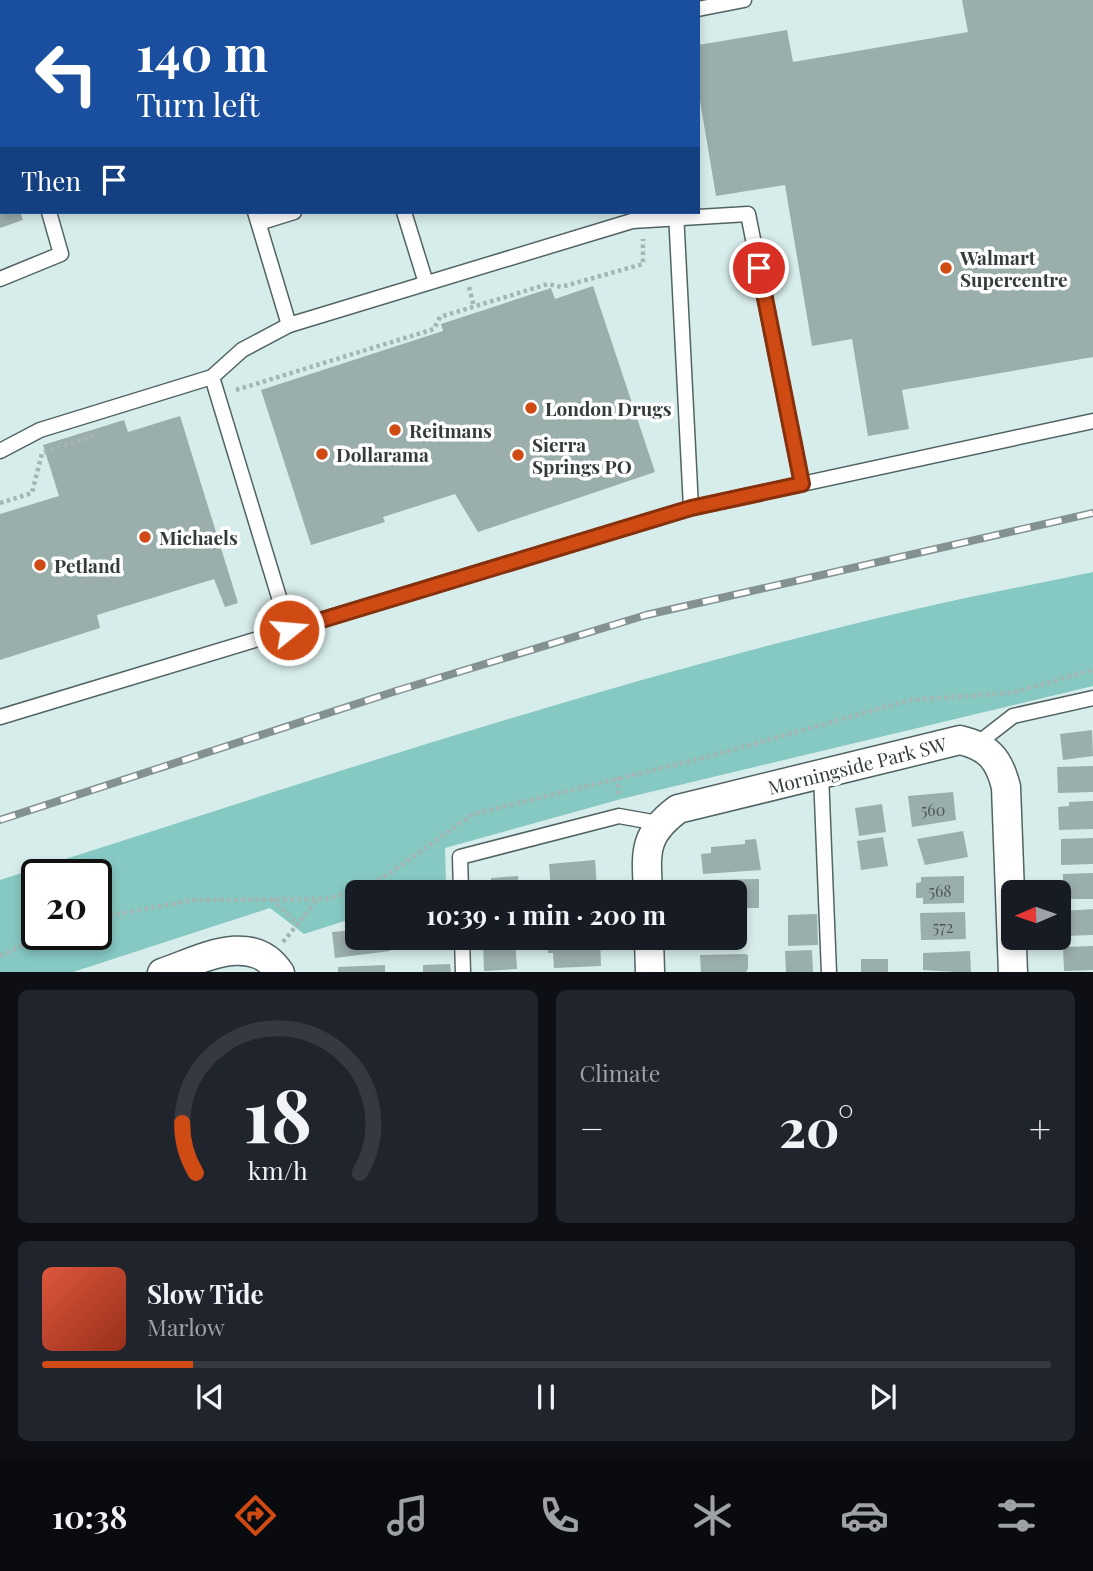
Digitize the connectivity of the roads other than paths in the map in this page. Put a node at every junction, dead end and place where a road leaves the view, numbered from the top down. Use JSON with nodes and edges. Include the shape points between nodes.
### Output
{"nodes":[{"id":1,"x":744,"y":0,"type":"edge"},
{"id":2,"x":700,"y":9,"type":"edge"},
{"id":3,"x":50,"y":214,"type":"edge"},
{"id":4,"x":279,"y":214,"type":"edge"},
{"id":5,"x":405,"y":214,"type":"edge"},
{"id":6,"x":676,"y":215,"type":"edge"},
{"id":7,"x":257,"y":217,"type":"edge"},
{"id":8,"x":0,"y":279,"type":"edge"},
{"id":9,"x":426,"y":284,"type":"junction"},
{"id":10,"x":289,"y":325,"type":"junction"},
{"id":11,"x":212,"y":377,"type":"junction"},
{"id":12,"x":1093,"y":421,"type":"edge"},
{"id":13,"x":0,"y":451,"type":"edge"},
{"id":14,"x":802,"y":484,"type":"junction"},
{"id":15,"x":691,"y":508,"type":"junction"},
{"id":16,"x":289,"y":630,"type":"junction"},
{"id":17,"x":1093,"y":698,"type":"edge"},
{"id":18,"x":0,"y":717,"type":"edge"},
{"id":19,"x":977,"y":744,"type":"junction"},
{"id":20,"x":821,"y":774,"type":"junction"},
{"id":21,"x":659,"y":823,"type":"junction"},
{"id":22,"x":461,"y":880,"type":"edge"},
{"id":23,"x":647,"y":880,"type":"edge"},
{"id":24,"x":462,"y":950,"type":"edge"},
{"id":25,"x":649,"y":950,"type":"edge"},
{"id":26,"x":274,"y":965,"type":"edge"},
{"id":27,"x":162,"y":972,"type":"edge"},
{"id":28,"x":463,"y":972,"type":"edge"},
{"id":29,"x":650,"y":972,"type":"edge"},
{"id":30,"x":830,"y":972,"type":"edge"},
{"id":31,"x":1013,"y":972,"type":"edge"}],
"edges":[{"from":1,"to":2,"type":"lane"},
{"from":3,"to":8,"type":"lane","via":[[61,254]]},
{"from":4,"to":7,"type":"lane"},
{"from":5,"to":9,"type":"lane"},
{"from":6,"to":9,"type":"lane","via":[[632,221]]},
{"from":6,"to":14,"type":"lane","via":[[748,214]]},
{"from":6,"to":15,"type":"lane"},
{"from":7,"to":10,"type":"lane"},
{"from":9,"to":10,"type":"lane"},
{"from":10,"to":11,"type":"lane","via":[[242,350]]},
{"from":11,"to":13,"type":"lane","via":[[40,430]]},
{"from":11,"to":16,"type":"lane"},
{"from":12,"to":14,"type":"lane"},
{"from":14,"to":15,"type":"lane"},
{"from":15,"to":16,"type":"lane"},
{"from":16,"to":18,"type":"lane"},
{"from":17,"to":19,"type":"lane","via":[[1013,716]]},
{"from":19,"to":20,"type":"street","name":"Morningside Park SW","via":[[960,740]]},
{"from":19,"to":31,"type":"street","via":[[992,752],[1006,787]]},
{"from":20,"to":21,"type":"street","name":"Morningside Park SW","via":[[678,809]]},
{"from":20,"to":30,"type":"lane"},
{"from":21,"to":22,"type":"lane","via":[[620,816],[460,857]]},
{"from":21,"to":23,"type":"street","via":[[650,837]]},
{"from":24,"to":28,"type":"lane"},
{"from":25,"to":29,"type":"street"},
{"from":26,"to":27,"type":"street","via":[[252,950],[233,949]]}]}
